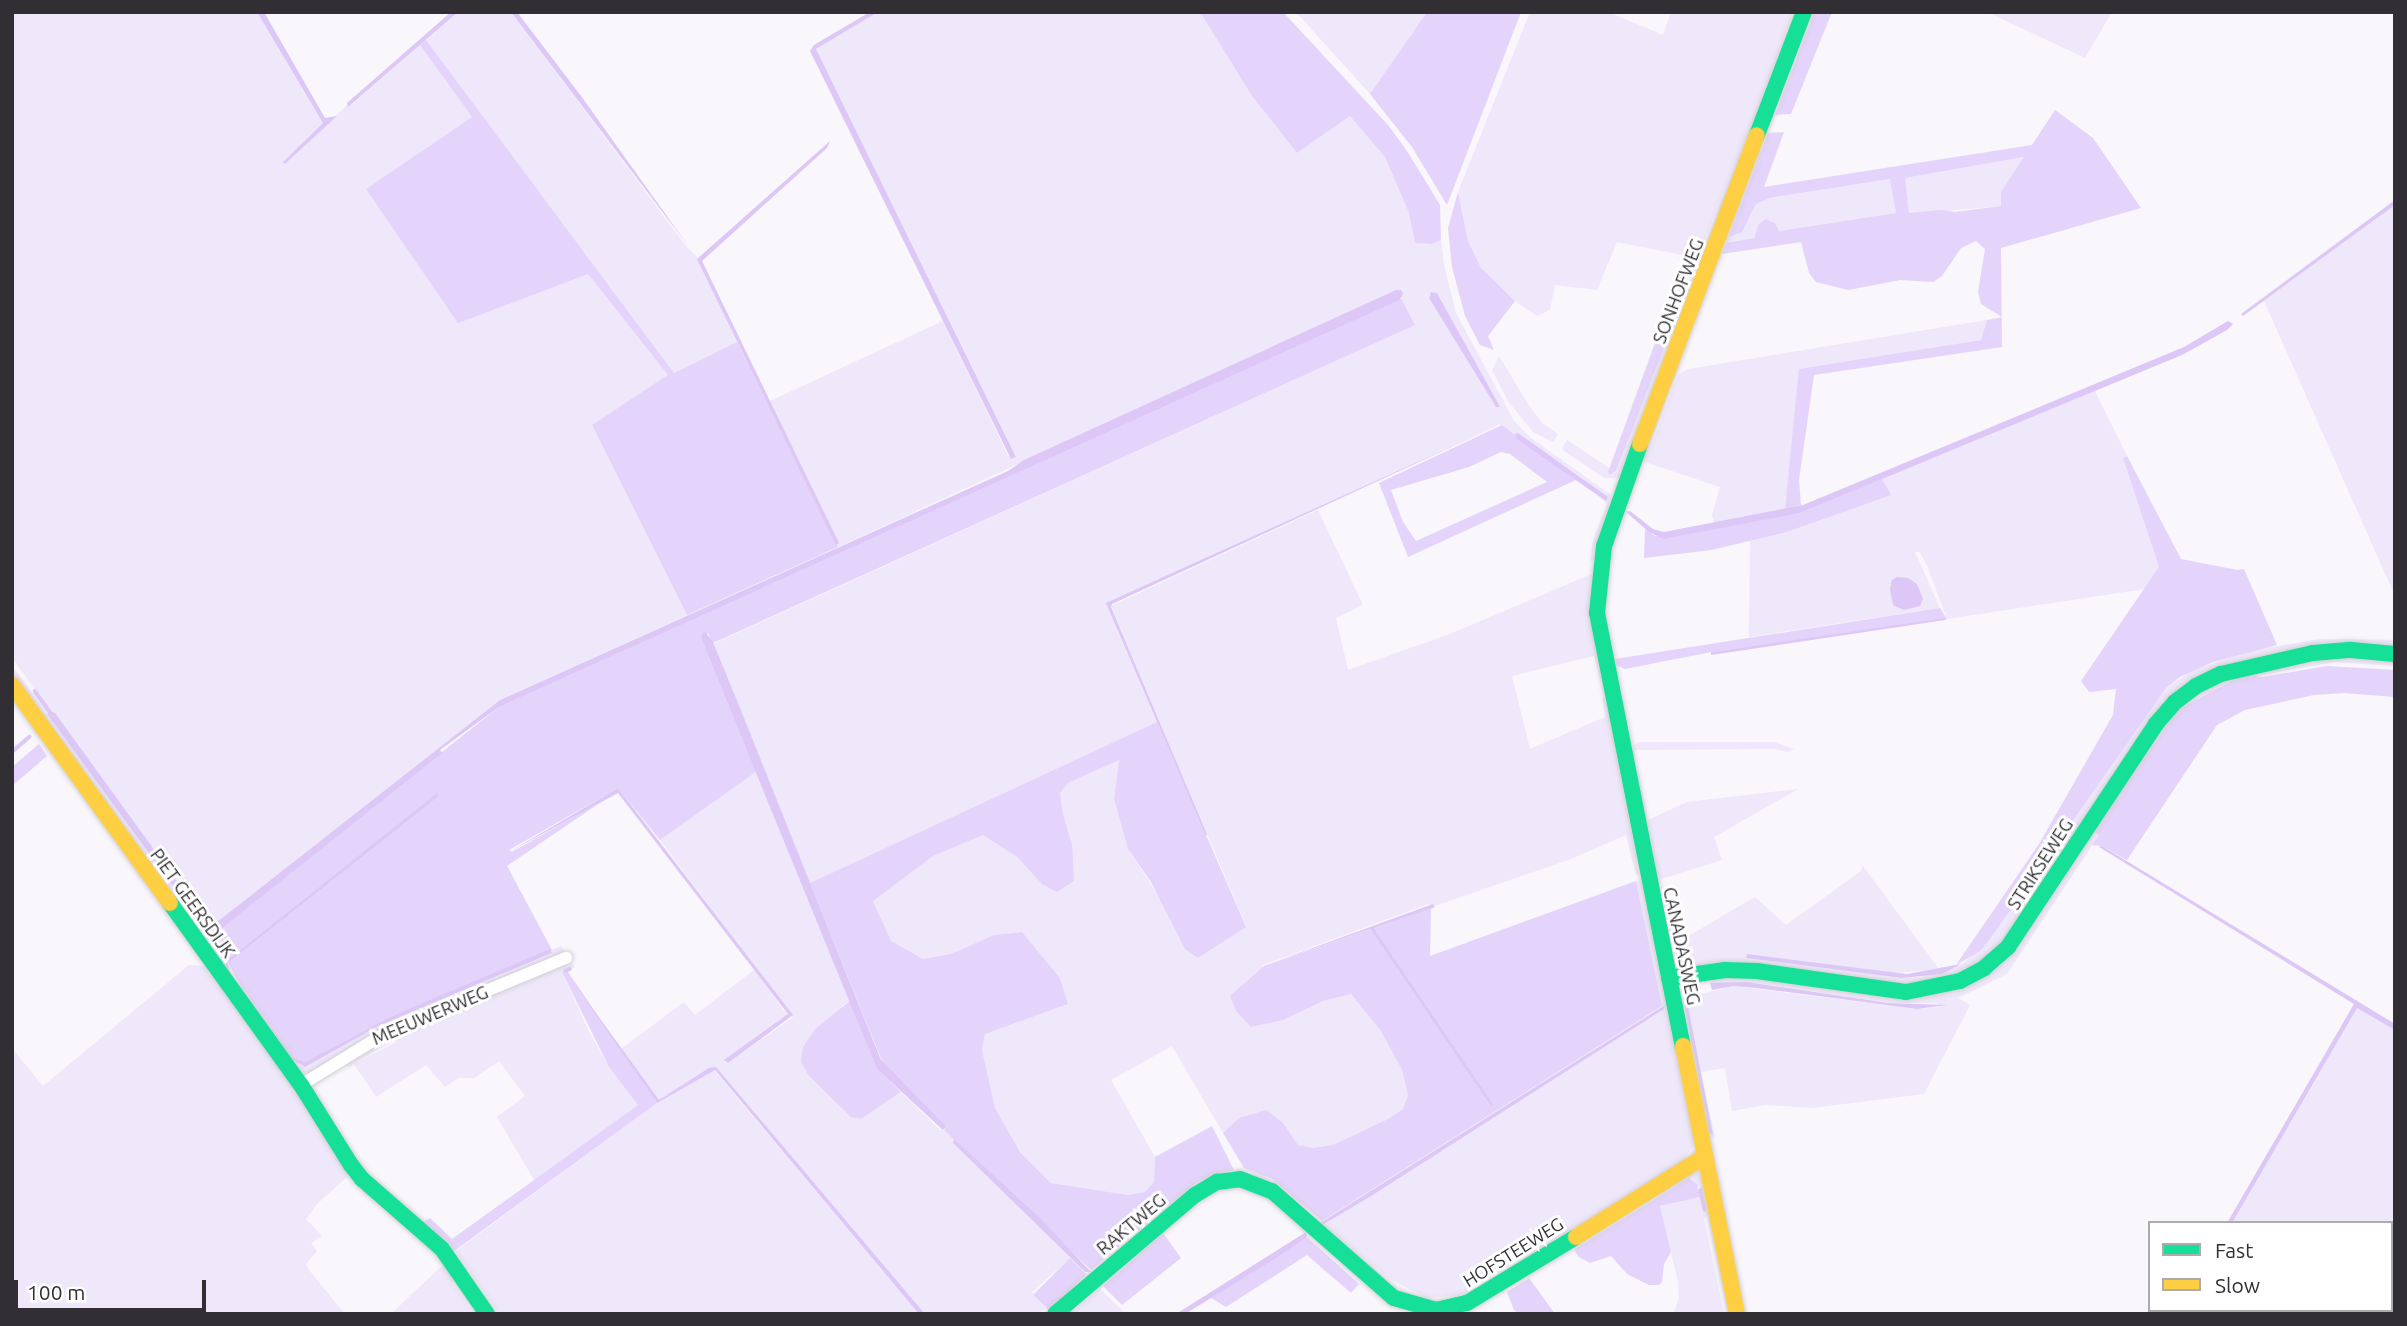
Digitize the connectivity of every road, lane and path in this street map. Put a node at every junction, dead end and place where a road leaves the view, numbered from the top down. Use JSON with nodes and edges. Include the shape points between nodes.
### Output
{"nodes":[{"id":1,"x":1804,"y":12,"type":"edge"},
{"id":2,"x":1598,"y":586,"type":"joint"},
{"id":3,"x":2395,"y":654,"type":"edge"},
{"id":4,"x":12,"y":685,"type":"edge"},
{"id":5,"x":566,"y":958,"type":"dead end"},
{"id":6,"x":1669,"y":978,"type":"junction"},
{"id":7,"x":301,"y":1085,"type":"junction"},
{"id":8,"x":1705,"y":1156,"type":"junction"},
{"id":9,"x":1240,"y":1179,"type":"joint"},
{"id":10,"x":487,"y":1314,"type":"edge"},
{"id":11,"x":1055,"y":1314,"type":"edge"},
{"id":12,"x":1737,"y":1314,"type":"edge"}],
"edges":[{"from":1,"to":2,"type":"street","name":"SONHOFWEG","via":[[1610,526]]},
{"from":2,"to":6,"type":"street","name":"CANADASWEG","via":[[1602,645]]},
{"from":3,"to":6,"type":"street","name":"STRIKSEWEG","via":[[2351,650],[2268,662],[2196,686],[2156,724],[2008,947],[1960,981],[1906,992],[1757,971],[1725,970]]},
{"from":4,"to":7,"type":"street","name":"PIET GEERSDIJK"},
{"from":5,"to":7,"type":"street","name":"MEEUWERWEG","via":[[387,1032]]},
{"from":6,"to":8,"type":"street","name":"CANADASWEG"},
{"from":7,"to":10,"type":"street","name":"PIET GEERSDIJK","via":[[362,1178],[442,1249]]},
{"from":8,"to":9,"type":"street","name":"HOFSTEEWEG","via":[[1476,1298],[1436,1310],[1394,1298],[1272,1191]]},
{"from":8,"to":12,"type":"street","name":"CANADASWEG"},
{"from":9,"to":11,"type":"street","name":"RAKTWEG","via":[[1206,1187]]}]}
